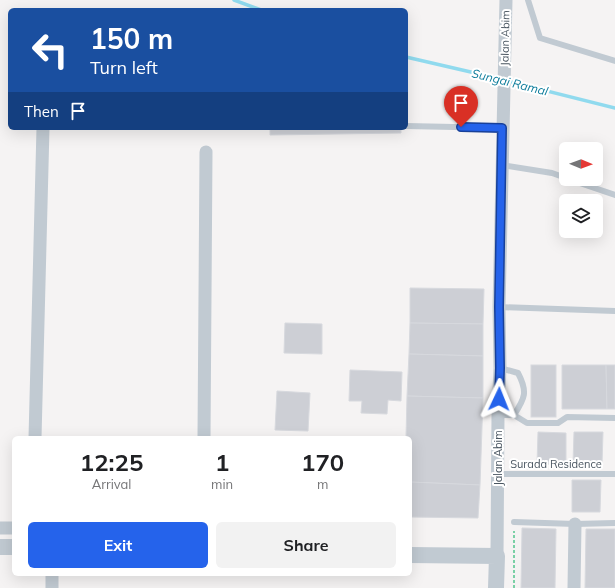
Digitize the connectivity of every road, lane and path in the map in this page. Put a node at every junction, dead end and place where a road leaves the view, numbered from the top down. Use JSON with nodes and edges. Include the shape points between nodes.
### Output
{"nodes":[{"id":1,"x":506,"y":0,"type":"edge"},
{"id":2,"x":528,"y":0,"type":"edge"},
{"id":3,"x":615,"y":61,"type":"edge"},
{"id":4,"x":408,"y":126,"type":"edge"},
{"id":5,"x":502,"y":128,"type":"junction"},
{"id":6,"x":43,"y":130,"type":"edge"},
{"id":7,"x":206,"y":152,"type":"dead end"},
{"id":8,"x":502,"y":165,"type":"junction"},
{"id":9,"x":559,"y":176,"type":"edge"},
{"id":10,"x":588,"y":186,"type":"edge"},
{"id":11,"x":615,"y":195,"type":"edge"},
{"id":12,"x":499,"y":307,"type":"junction"},
{"id":13,"x":615,"y":311,"type":"edge"},
{"id":14,"x":500,"y":368,"type":"junction"},
{"id":15,"x":498,"y":415,"type":"junction"},
{"id":16,"x":514,"y":415,"type":"junction"},
{"id":17,"x":615,"y":418,"type":"edge"},
{"id":18,"x":35,"y":436,"type":"edge"},
{"id":19,"x":204,"y":436,"type":"edge"},
{"id":20,"x":498,"y":474,"type":"junction"},
{"id":21,"x":615,"y":474,"type":"edge"},
{"id":22,"x":514,"y":522,"type":"joint"},
{"id":23,"x":615,"y":523,"type":"edge"},
{"id":24,"x":575,"y":524,"type":"junction"},
{"id":25,"x":0,"y":528,"type":"edge"},
{"id":26,"x":12,"y":528,"type":"edge"},
{"id":27,"x":0,"y":547,"type":"edge"},
{"id":28,"x":12,"y":548,"type":"edge"},
{"id":29,"x":412,"y":555,"type":"edge"},
{"id":30,"x":497,"y":556,"type":"junction"},
{"id":31,"x":52,"y":576,"type":"edge"},
{"id":32,"x":52,"y":588,"type":"edge"},
{"id":33,"x":496,"y":588,"type":"edge"},
{"id":34,"x":514,"y":588,"type":"edge"},
{"id":35,"x":574,"y":588,"type":"edge"}],
"edges":[{"from":1,"to":5,"type":"street","name":"Jalan Abim"},
{"from":2,"to":3,"type":"lane","via":[[540,38]]},
{"from":4,"to":5,"type":"lane"},
{"from":5,"to":8,"type":"street","name":"Jalan Abim"},
{"from":6,"to":18,"type":"street"},
{"from":7,"to":19,"type":"street"},
{"from":8,"to":9,"type":"lane"},
{"from":8,"to":12,"type":"street","name":"Jalan Abim"},
{"from":10,"to":11,"type":"lane"},
{"from":12,"to":13,"type":"lane"},
{"from":12,"to":14,"type":"street","name":"Jalan Abim"},
{"from":14,"to":15,"type":"street","name":"Jalan Abim"},
{"from":14,"to":16,"type":"lane","via":[[518,373],[524,384],[524,400]]},
{"from":15,"to":16,"type":"lane"},
{"from":15,"to":20,"type":"street","name":"Jalan Abim"},
{"from":16,"to":17,"type":"lane","via":[[527,423],[558,423],[567,417]]},
{"from":20,"to":21,"type":"lane","name":"Surada Residence"},
{"from":20,"to":30,"type":"street","name":"Jalan Abim"},
{"from":22,"to":24,"type":"lane"},
{"from":22,"to":34,"type":"path"},
{"from":23,"to":24,"type":"lane"},
{"from":24,"to":35,"type":"street"},
{"from":25,"to":26,"type":"street"},
{"from":27,"to":28,"type":"street"},
{"from":29,"to":30,"type":"street"},
{"from":30,"to":33,"type":"street"},
{"from":31,"to":32,"type":"street"}]}
